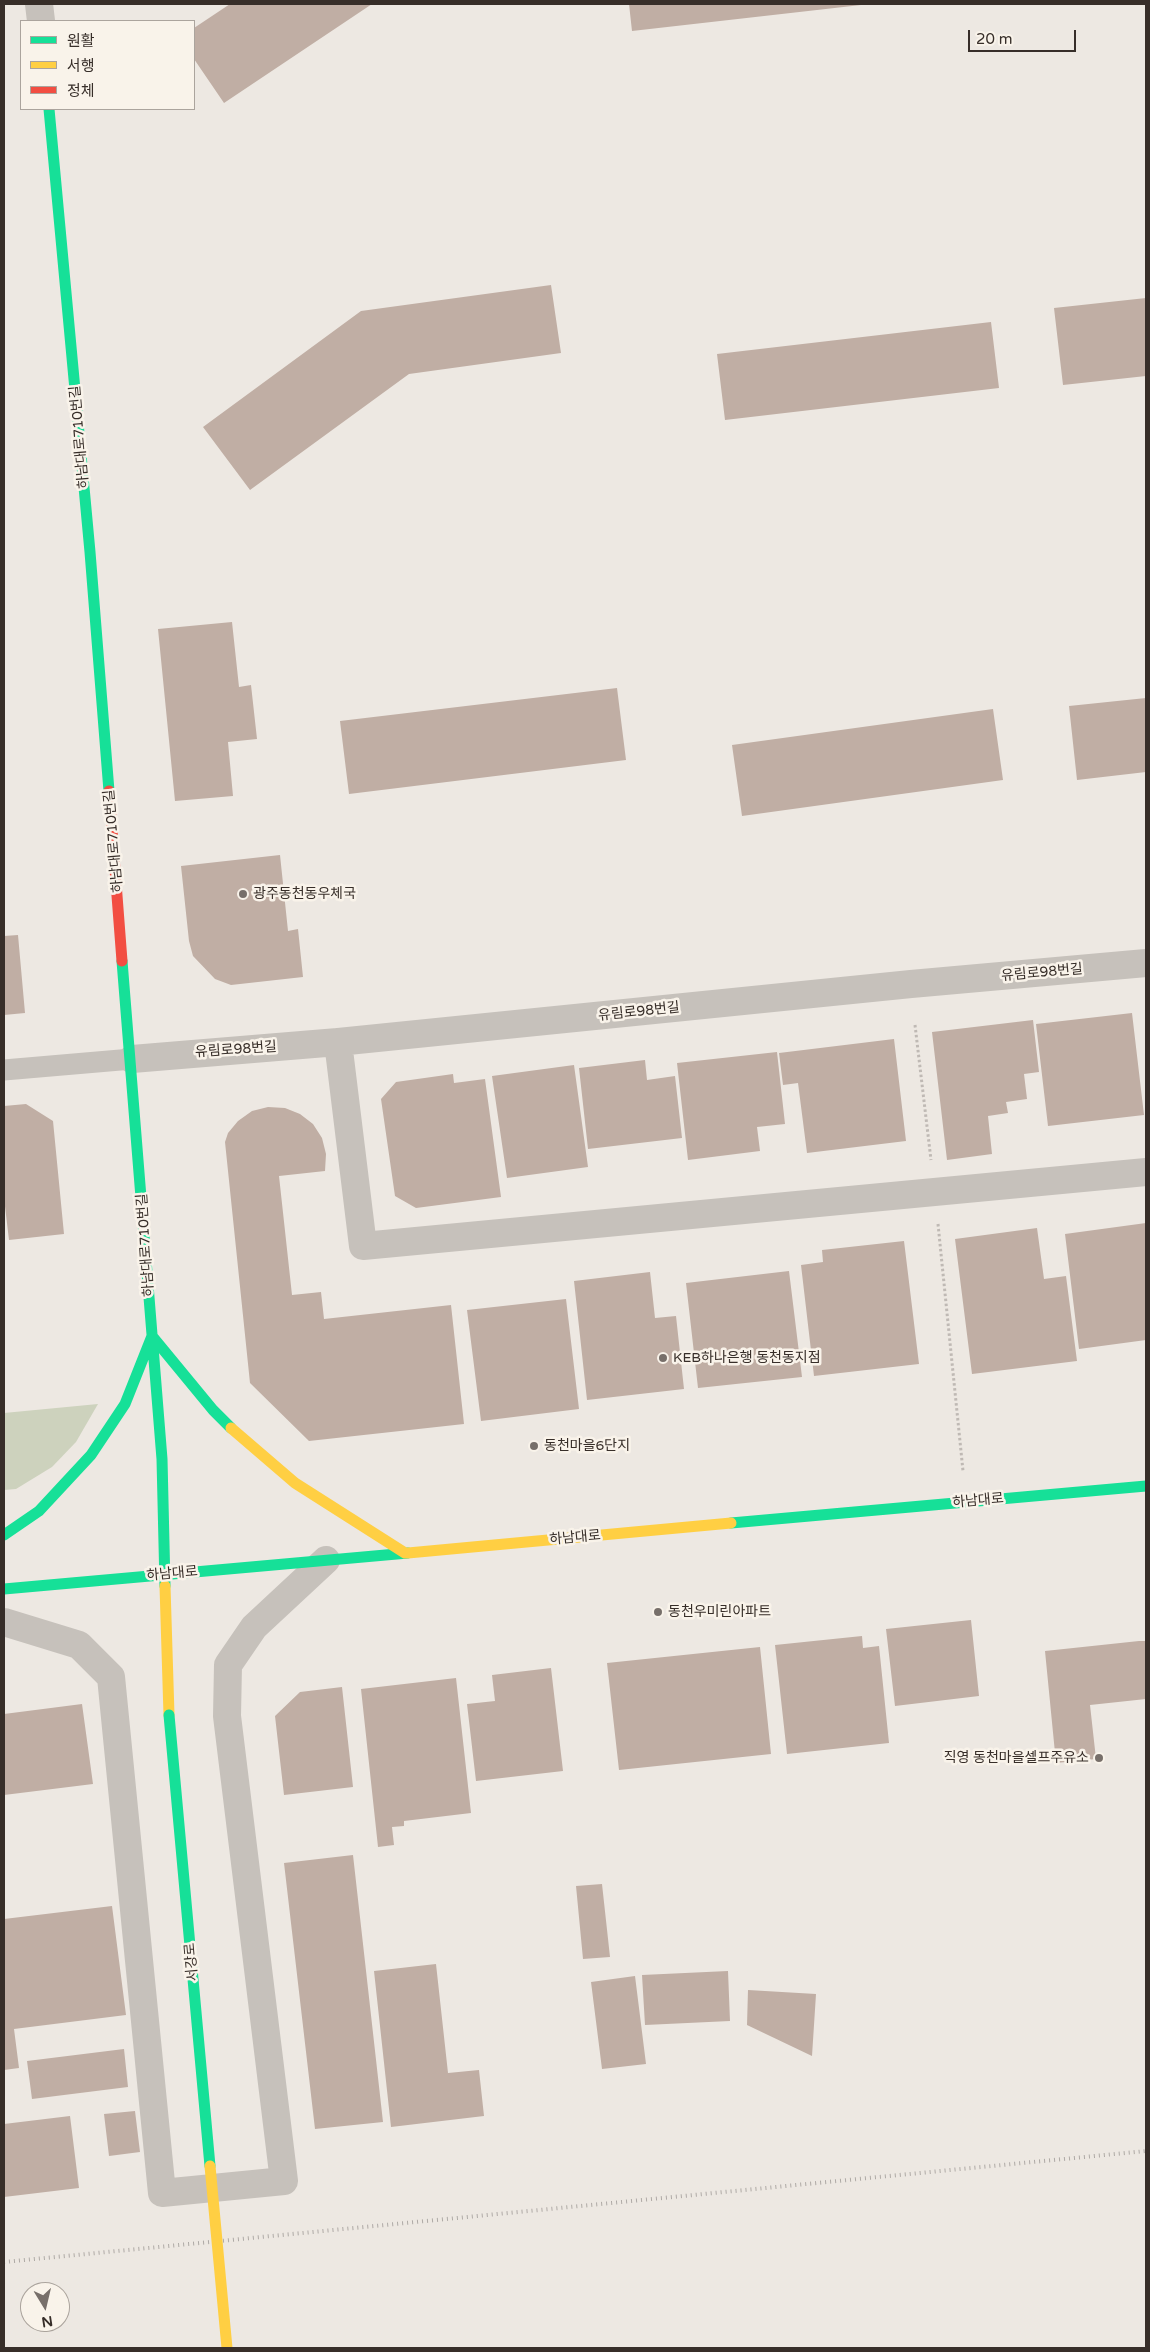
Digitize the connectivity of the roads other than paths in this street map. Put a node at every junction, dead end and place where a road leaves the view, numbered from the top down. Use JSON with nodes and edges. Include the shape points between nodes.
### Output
{"nodes":[{"id":1,"x":39,"y":4,"type":"edge"},
{"id":2,"x":41,"y":20,"type":"edge"},
{"id":3,"x":49,"y":110,"type":"edge"},
{"id":4,"x":1146,"y":964,"type":"edge"},
{"id":5,"x":338,"y":1042,"type":"junction"},
{"id":6,"x":132,"y":1059,"type":"junction"},
{"id":7,"x":4,"y":1070,"type":"edge"},
{"id":8,"x":1146,"y":1172,"type":"edge"},
{"id":9,"x":152,"y":1336,"type":"junction"},
{"id":10,"x":1146,"y":1486,"type":"edge"},
{"id":11,"x":4,"y":1535,"type":"edge"},
{"id":12,"x":405,"y":1553,"type":"junction"},
{"id":13,"x":326,"y":1560,"type":"junction"},
{"id":14,"x":166,"y":1574,"type":"junction"},
{"id":15,"x":4,"y":1590,"type":"edge"},
{"id":16,"x":4,"y":1622,"type":"edge"},
{"id":17,"x":228,"y":2348,"type":"edge"}],
"edges":[{"from":1,"to":2,"type":"street"},
{"from":3,"to":6,"type":"main road","name":"하남대로710번길"},
{"from":4,"to":5,"type":"street","name":"유림로98번길","via":[[911,984]]},
{"from":5,"to":6,"type":"street","name":"유림로98번길"},
{"from":5,"to":8,"type":"street","via":[[363,1246]]},
{"from":6,"to":7,"type":"lane"},
{"from":6,"to":9,"type":"main road","name":"하남대로710번길"},
{"from":9,"to":11,"type":"main road","via":[[125,1404],[91,1455],[39,1511]]},
{"from":9,"to":12,"type":"main road","via":[[213,1410],[251,1447],[295,1483]]},
{"from":9,"to":14,"type":"main road","name":"하남대로710번길","via":[[162,1460]]},
{"from":10,"to":12,"type":"main road","name":"하남대로"},
{"from":12,"to":13,"type":"main road","name":"하남대로"},
{"from":13,"to":14,"type":"main road","name":"하남대로"},
{"from":13,"to":16,"type":"street","via":[[254,1627],[228,1665],[227,1716],[284,2181],[162,2194],[112,1677],[79,1645]]},
{"from":14,"to":15,"type":"main road","name":"하남대로"},
{"from":14,"to":17,"type":"main road","name":"서강로","bridge":true,"via":[[169,1715]]}]}
